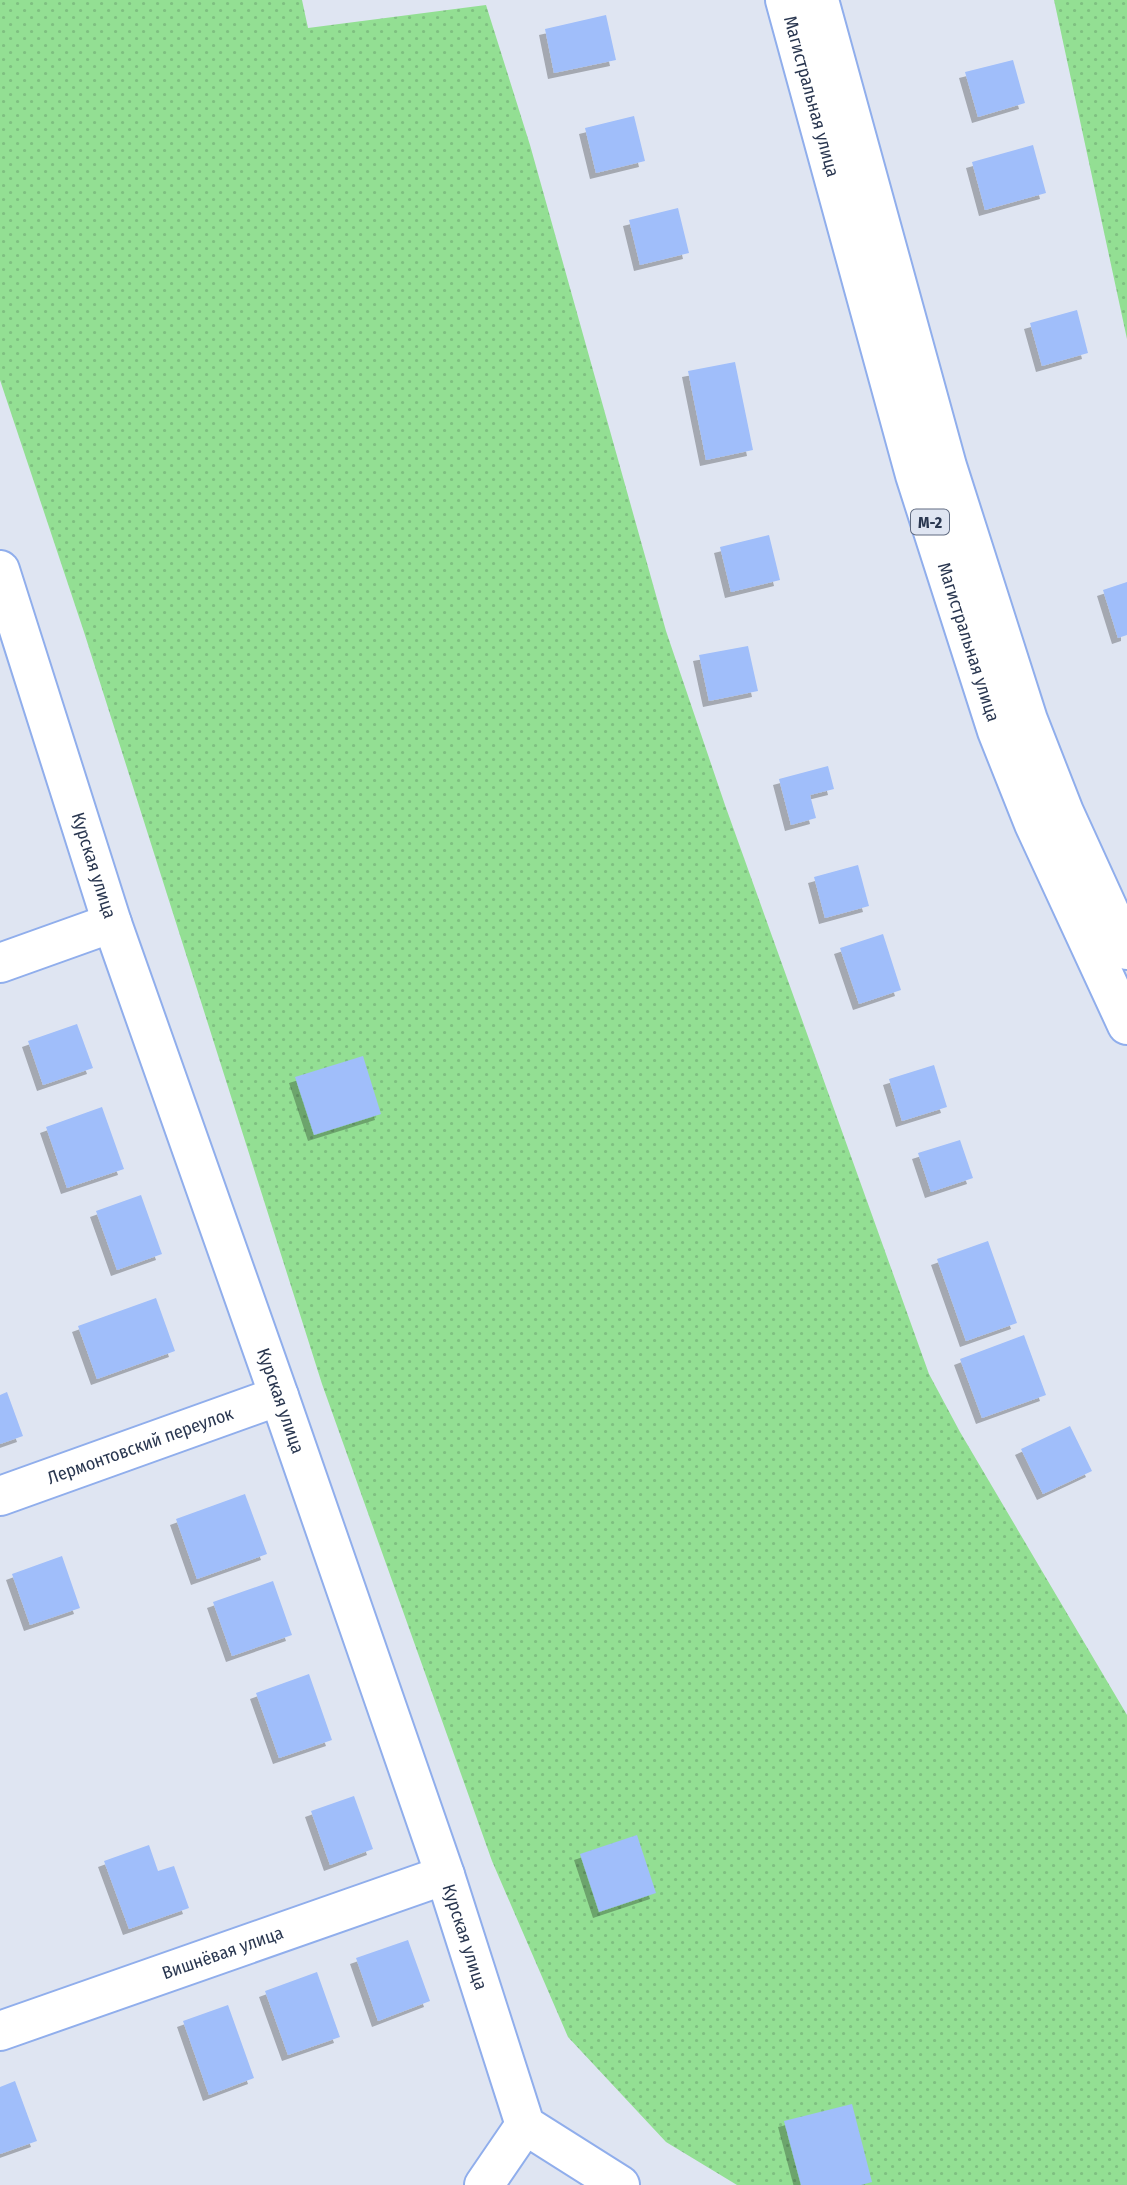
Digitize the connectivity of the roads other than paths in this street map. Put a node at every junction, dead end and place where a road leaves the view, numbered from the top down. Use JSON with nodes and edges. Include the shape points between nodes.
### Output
{"nodes":[{"id":1,"x":785,"y":0,"type":"edge"},
{"id":2,"x":819,"y":0,"type":"edge"},
{"id":3,"x":0,"y":570,"type":"edge"},
{"id":4,"x":112,"y":923,"type":"junction"},
{"id":5,"x":1127,"y":950,"type":"edge"},
{"id":6,"x":0,"y":963,"type":"edge"},
{"id":7,"x":1127,"y":1026,"type":"edge"},
{"id":8,"x":279,"y":1396,"type":"junction"},
{"id":9,"x":0,"y":1496,"type":"edge"},
{"id":10,"x":445,"y":1875,"type":"junction"},
{"id":11,"x":0,"y":2031,"type":"edge"},
{"id":12,"x":525,"y":2124,"type":"junction"},
{"id":13,"x":484,"y":2185,"type":"edge"},
{"id":14,"x":620,"y":2185,"type":"edge"}],
"edges":[{"from":1,"to":7,"type":"main road","name":"Магистральная улица","number":"М-2","via":[[915,475],[997,731],[1034,824]]},
{"from":2,"to":5,"type":"main road","name":"Магистральная улица","number":"М-2","via":[[947,466],[1020,694],[1065,811]]},
{"from":3,"to":4,"type":"main road","name":"Курская улица"},
{"from":4,"to":6,"type":"main road"},
{"from":4,"to":8,"type":"main road","name":"Курская улица"},
{"from":8,"to":9,"type":"main road","name":"Лермонтовский переулок"},
{"from":8,"to":10,"type":"main road","name":"Курская улица"},
{"from":10,"to":11,"type":"main road","name":"Вишнёвая улица"},
{"from":10,"to":12,"type":"main road","name":"Курская улица"},
{"from":12,"to":13,"type":"main road"},
{"from":12,"to":14,"type":"main road"}]}
